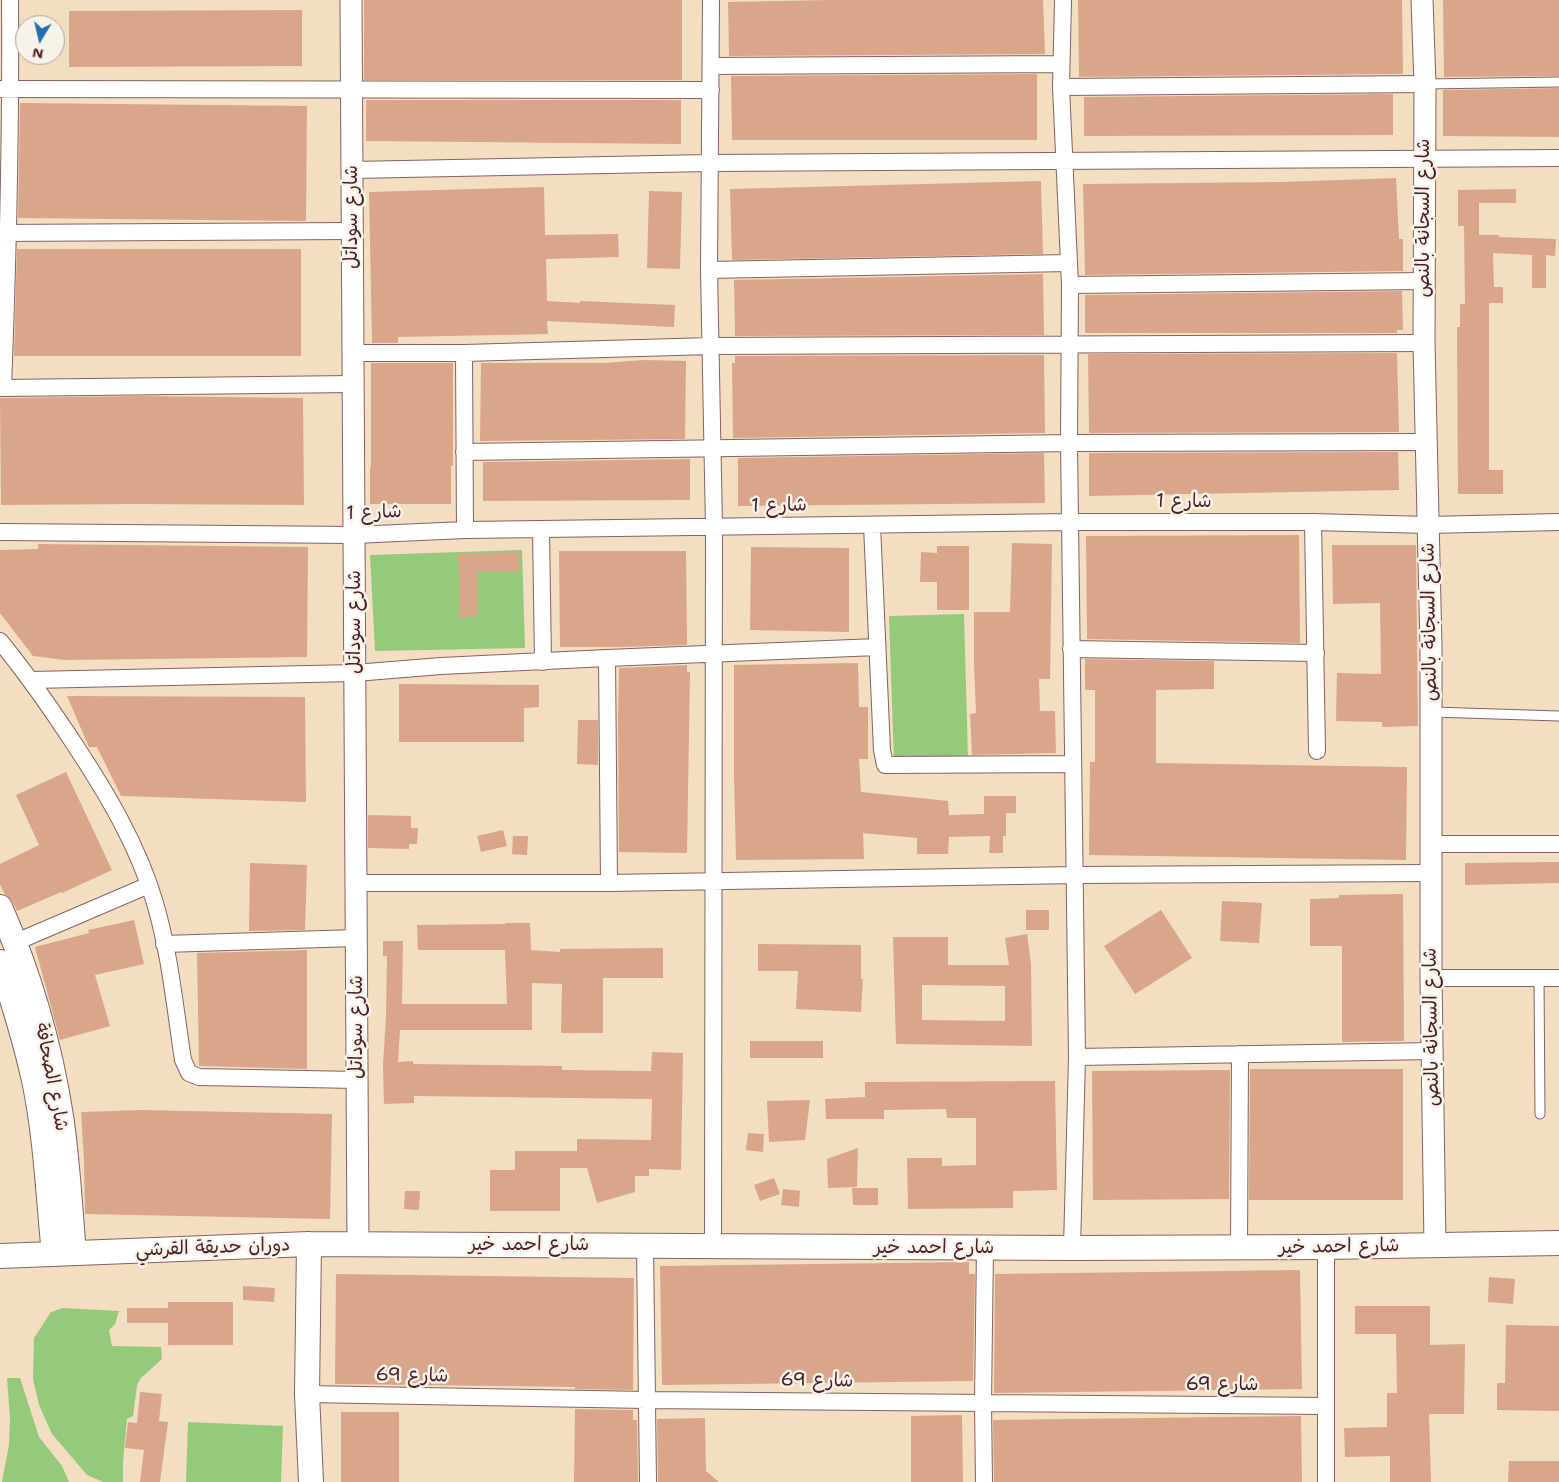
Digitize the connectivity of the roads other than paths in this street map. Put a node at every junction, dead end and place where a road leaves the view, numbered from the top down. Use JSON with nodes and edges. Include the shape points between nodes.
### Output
{"nodes":[{"id":1,"x":10,"y":0,"type":"edge"},
{"id":2,"x":351,"y":0,"type":"edge"},
{"id":3,"x":711,"y":0,"type":"edge"},
{"id":4,"x":1063,"y":0,"type":"edge"},
{"id":5,"x":1422,"y":0,"type":"edge"},
{"id":6,"x":1061,"y":64,"type":"junction"},
{"id":7,"x":712,"y":66,"type":"junction"},
{"id":8,"x":1559,"y":82,"type":"edge"},
{"id":9,"x":1425,"y":84,"type":"junction"},
{"id":10,"x":1061,"y":87,"type":"junction"},
{"id":11,"x":6,"y":89,"type":"edge"},
{"id":12,"x":352,"y":90,"type":"junction"},
{"id":13,"x":711,"y":90,"type":"junction"},
{"id":14,"x":1559,"y":158,"type":"edge"},
{"id":15,"x":1424,"y":160,"type":"junction"},
{"id":16,"x":1064,"y":162,"type":"junction"},
{"id":17,"x":709,"y":164,"type":"junction"},
{"id":18,"x":352,"y":170,"type":"junction"},
{"id":19,"x":352,"y":231,"type":"junction"},
{"id":20,"x":4,"y":234,"type":"edge"},
{"id":21,"x":1069,"y":263,"type":"junction"},
{"id":22,"x":709,"y":270,"type":"junction"},
{"id":23,"x":1424,"y":281,"type":"junction"},
{"id":24,"x":1070,"y":285,"type":"junction"},
{"id":25,"x":1424,"y":343,"type":"junction"},
{"id":26,"x":1070,"y":344,"type":"junction"},
{"id":27,"x":711,"y":346,"type":"junction"},
{"id":28,"x":353,"y":353,"type":"junction"},
{"id":29,"x":464,"y":353,"type":"junction"},
{"id":30,"x":353,"y":384,"type":"junction"},
{"id":31,"x":2,"y":388,"type":"edge"},
{"id":32,"x":1427,"y":442,"type":"junction"},
{"id":33,"x":1069,"y":443,"type":"junction"},
{"id":34,"x":713,"y":447,"type":"junction"},
{"id":35,"x":464,"y":452,"type":"junction"},
{"id":36,"x":1070,"y":522,"type":"junction"},
{"id":37,"x":1313,"y":522,"type":"junction"},
{"id":38,"x":1559,"y":522,"type":"edge"},
{"id":39,"x":1428,"y":524,"type":"junction"},
{"id":40,"x":872,"y":525,"type":"junction"},
{"id":41,"x":714,"y":527,"type":"junction"},
{"id":42,"x":465,"y":530,"type":"junction"},
{"id":43,"x":541,"y":530,"type":"junction"},
{"id":44,"x":0,"y":532,"type":"edge"},
{"id":45,"x":354,"y":535,"type":"junction"},
{"id":46,"x":0,"y":641,"type":"edge"},
{"id":47,"x":877,"y":647,"type":"junction"},
{"id":48,"x":1071,"y":649,"type":"junction"},
{"id":49,"x":713,"y":653,"type":"junction"},
{"id":50,"x":1316,"y":653,"type":"junction"},
{"id":51,"x":607,"y":658,"type":"junction"},
{"id":52,"x":543,"y":662,"type":"junction"},
{"id":53,"x":355,"y":672,"type":"junction"},
{"id":54,"x":32,"y":680,"type":"junction"},
{"id":55,"x":1431,"y":712,"type":"junction"},
{"id":56,"x":1559,"y":716,"type":"edge"},
{"id":57,"x":1317,"y":751,"type":"dead end"},
{"id":58,"x":1073,"y":764,"type":"junction"},
{"id":59,"x":1431,"y":844,"type":"junction"},
{"id":60,"x":1559,"y":844,"type":"edge"},
{"id":61,"x":1430,"y":873,"type":"junction"},
{"id":62,"x":1076,"y":875,"type":"junction"},
{"id":63,"x":714,"y":882,"type":"junction"},
{"id":64,"x":356,"y":883,"type":"junction"},
{"id":65,"x":608,"y":883,"type":"junction"},
{"id":66,"x":148,"y":885,"type":"junction"},
{"id":67,"x":0,"y":907,"type":"edge"},
{"id":68,"x":356,"y":938,"type":"junction"},
{"id":69,"x":16,"y":942,"type":"junction"},
{"id":70,"x":164,"y":944,"type":"junction"},
{"id":71,"x":0,"y":962,"type":"edge"},
{"id":72,"x":1431,"y":978,"type":"junction"},
{"id":73,"x":1539,"y":978,"type":"junction"},
{"id":74,"x":1559,"y":978,"type":"edge"},
{"id":75,"x":1433,"y":1051,"type":"junction"},
{"id":76,"x":1240,"y":1054,"type":"junction"},
{"id":77,"x":1077,"y":1057,"type":"junction"},
{"id":78,"x":357,"y":1080,"type":"junction"},
{"id":79,"x":1540,"y":1114,"type":"dead end"},
{"id":80,"x":1559,"y":1243,"type":"edge"},
{"id":81,"x":309,"y":1244,"type":"junction"},
{"id":82,"x":358,"y":1244,"type":"junction"},
{"id":83,"x":1435,"y":1245,"type":"junction"},
{"id":84,"x":646,"y":1246,"type":"junction"},
{"id":85,"x":712,"y":1246,"type":"junction"},
{"id":86,"x":985,"y":1247,"type":"junction"},
{"id":87,"x":1326,"y":1247,"type":"junction"},
{"id":88,"x":1072,"y":1248,"type":"junction"},
{"id":89,"x":1239,"y":1248,"type":"junction"},
{"id":90,"x":64,"y":1254,"type":"junction"},
{"id":91,"x":0,"y":1256,"type":"edge"},
{"id":92,"x":307,"y":1394,"type":"junction"},
{"id":93,"x":647,"y":1400,"type":"junction"},
{"id":94,"x":983,"y":1403,"type":"junction"},
{"id":95,"x":1326,"y":1406,"type":"junction"},
{"id":96,"x":311,"y":1482,"type":"edge"},
{"id":97,"x":648,"y":1482,"type":"edge"},
{"id":98,"x":984,"y":1482,"type":"edge"},
{"id":99,"x":1326,"y":1482,"type":"edge"}],
"edges":[{"from":1,"to":11,"type":"street"},
{"from":2,"to":12,"type":"street","name":"شارع سوداتل"},
{"from":3,"to":7,"type":"street"},
{"from":4,"to":6,"type":"street"},
{"from":5,"to":9,"type":"street","name":"شارع السجانة بالنص"},
{"from":6,"to":7,"type":"street"},
{"from":6,"to":10,"type":"street"},
{"from":7,"to":13,"type":"street"},
{"from":8,"to":9,"type":"lane"},
{"from":9,"to":10,"type":"street"},
{"from":9,"to":15,"type":"street","name":"شارع السجانة بالنص"},
{"from":10,"to":16,"type":"street"},
{"from":11,"to":12,"type":"street"},
{"from":11,"to":20,"type":"street"},
{"from":12,"to":13,"type":"street"},
{"from":12,"to":18,"type":"street","name":"شارع سوداتل"},
{"from":13,"to":17,"type":"street"},
{"from":14,"to":15,"type":"street"},
{"from":15,"to":16,"type":"street"},
{"from":15,"to":23,"type":"street","name":"شارع السجانة بالنص"},
{"from":16,"to":17,"type":"street"},
{"from":16,"to":21,"type":"street"},
{"from":17,"to":18,"type":"street"},
{"from":17,"to":22,"type":"street"},
{"from":18,"to":19,"type":"street","name":"شارع سوداتل"},
{"from":19,"to":20,"type":"street"},
{"from":19,"to":28,"type":"street","name":"شارع سوداتل"},
{"from":20,"to":31,"type":"street"},
{"from":21,"to":22,"type":"street"},
{"from":21,"to":24,"type":"street"},
{"from":22,"to":27,"type":"street"},
{"from":23,"to":24,"type":"street"},
{"from":23,"to":25,"type":"street","name":"شارع السجانة بالنص"},
{"from":24,"to":26,"type":"street"},
{"from":25,"to":26,"type":"street"},
{"from":25,"to":32,"type":"street","name":"شارع السجانة بالنص"},
{"from":26,"to":27,"type":"street"},
{"from":26,"to":33,"type":"street"},
{"from":27,"to":29,"type":"street"},
{"from":27,"to":34,"type":"street"},
{"from":28,"to":29,"type":"street"},
{"from":28,"to":30,"type":"street","name":"شارع سوداتل"},
{"from":29,"to":35,"type":"street"},
{"from":30,"to":31,"type":"street"},
{"from":30,"to":45,"type":"street","name":"شارع سوداتل"},
{"from":32,"to":33,"type":"street"},
{"from":32,"to":39,"type":"street","name":"شارع السجانة بالنص"},
{"from":33,"to":34,"type":"street"},
{"from":33,"to":36,"type":"street"},
{"from":34,"to":35,"type":"street"},
{"from":34,"to":41,"type":"street"},
{"from":35,"to":42,"type":"street"},
{"from":36,"to":37,"type":"street","name":"شارع 1"},
{"from":36,"to":40,"type":"street","name":"شارع 1"},
{"from":36,"to":48,"type":"street"},
{"from":37,"to":39,"type":"street","name":"شارع 1"},
{"from":37,"to":50,"type":"street"},
{"from":38,"to":39,"type":"street","name":"شارع 1"},
{"from":39,"to":55,"type":"street","name":"شارع السجانة بالنص"},
{"from":40,"to":41,"type":"street","name":"شارع 1"},
{"from":40,"to":47,"type":"street"},
{"from":41,"to":43,"type":"street","name":"شارع 1"},
{"from":41,"to":49,"type":"street"},
{"from":42,"to":43,"type":"street","name":"شارع 1"},
{"from":42,"to":45,"type":"street","name":"شارع 1"},
{"from":43,"to":52,"type":"street"},
{"from":44,"to":45,"type":"street","name":"شارع 1"},
{"from":45,"to":53,"type":"street","name":"شارع سوداتل"},
{"from":46,"to":54,"type":"street"},
{"from":47,"to":49,"type":"street"},
{"from":47,"to":58,"type":"street","via":[[885,765]]},
{"from":48,"to":50,"type":"street"},
{"from":48,"to":58,"type":"street"},
{"from":49,"to":51,"type":"street"},
{"from":49,"to":63,"type":"street"},
{"from":50,"to":57,"type":"street"},
{"from":51,"to":52,"type":"street"},
{"from":51,"to":65,"type":"street"},
{"from":52,"to":53,"type":"street"},
{"from":53,"to":54,"type":"street"},
{"from":53,"to":64,"type":"street","name":"شارع سوداتل"},
{"from":54,"to":66,"type":"street","via":[[105,792],[128,834]]},
{"from":55,"to":56,"type":"lane"},
{"from":55,"to":59,"type":"street","name":"شارع السجانة بالنص"},
{"from":58,"to":62,"type":"street"},
{"from":59,"to":60,"type":"street"},
{"from":59,"to":61,"type":"street","name":"شارع السجانة بالنص"},
{"from":61,"to":62,"type":"street"},
{"from":61,"to":72,"type":"street","name":"شارع السجانة بالنص"},
{"from":62,"to":63,"type":"street"},
{"from":62,"to":77,"type":"street"},
{"from":63,"to":65,"type":"street"},
{"from":63,"to":85,"type":"street"},
{"from":64,"to":65,"type":"street"},
{"from":64,"to":68,"type":"street","name":"شارع سوداتل"},
{"from":66,"to":69,"type":"street"},
{"from":66,"to":70,"type":"street"},
{"from":67,"to":69,"type":"main road","name":"شارع الصحافة"},
{"from":68,"to":70,"type":"street"},
{"from":68,"to":78,"type":"street","name":"شارع سوداتل"},
{"from":69,"to":90,"type":"main road","name":"شارع الصحافة","via":[[37,1007],[57,1092],[65,1149]]},
{"from":70,"to":78,"type":"street","via":[[183,1060],[193,1076]]},
{"from":71,"to":90,"type":"main road","name":"شارع الصحافة","via":[[34,1080]]},
{"from":72,"to":73,"type":"street"},
{"from":72,"to":75,"type":"street","name":"شارع السجانة بالنص"},
{"from":73,"to":74,"type":"street"},
{"from":73,"to":79,"type":"lane"},
{"from":75,"to":76,"type":"street"},
{"from":75,"to":83,"type":"street","name":"شارع السجانة بالنص"},
{"from":76,"to":77,"type":"street"},
{"from":76,"to":89,"type":"street"},
{"from":77,"to":88,"type":"street"},
{"from":78,"to":82,"type":"street","name":"شارع سوداتل"},
{"from":80,"to":83,"type":"main road","name":"شارع احمد خير"},
{"from":81,"to":82,"type":"main road","name":"شارع احمد خير"},
{"from":81,"to":90,"type":"main road","name":"دوران حديقة القرشي"},
{"from":81,"to":92,"type":"main road","name":"دوران حديقة القرشي"},
{"from":82,"to":84,"type":"main road","name":"شارع احمد خير"},
{"from":83,"to":87,"type":"main road","name":"شارع احمد خير"},
{"from":84,"to":85,"type":"main road","name":"شارع احمد خير"},
{"from":84,"to":93,"type":"street"},
{"from":85,"to":86,"type":"main road","name":"شارع احمد خير"},
{"from":86,"to":88,"type":"main road","name":"شارع احمد خير"},
{"from":86,"to":94,"type":"street"},
{"from":87,"to":89,"type":"main road","name":"شارع احمد خير"},
{"from":87,"to":95,"type":"street"},
{"from":88,"to":89,"type":"main road","name":"شارع احمد خير"},
{"from":90,"to":91,"type":"main road","name":"دوران حديقة القرشي"},
{"from":92,"to":93,"type":"street","name":"شارع 69"},
{"from":92,"to":96,"type":"main road","name":"دوران حديقة القرشي"},
{"from":93,"to":94,"type":"street","name":"شارع 69"},
{"from":93,"to":97,"type":"street"},
{"from":94,"to":95,"type":"street","name":"شارع 69"},
{"from":94,"to":98,"type":"street"},
{"from":95,"to":99,"type":"street"}]}
